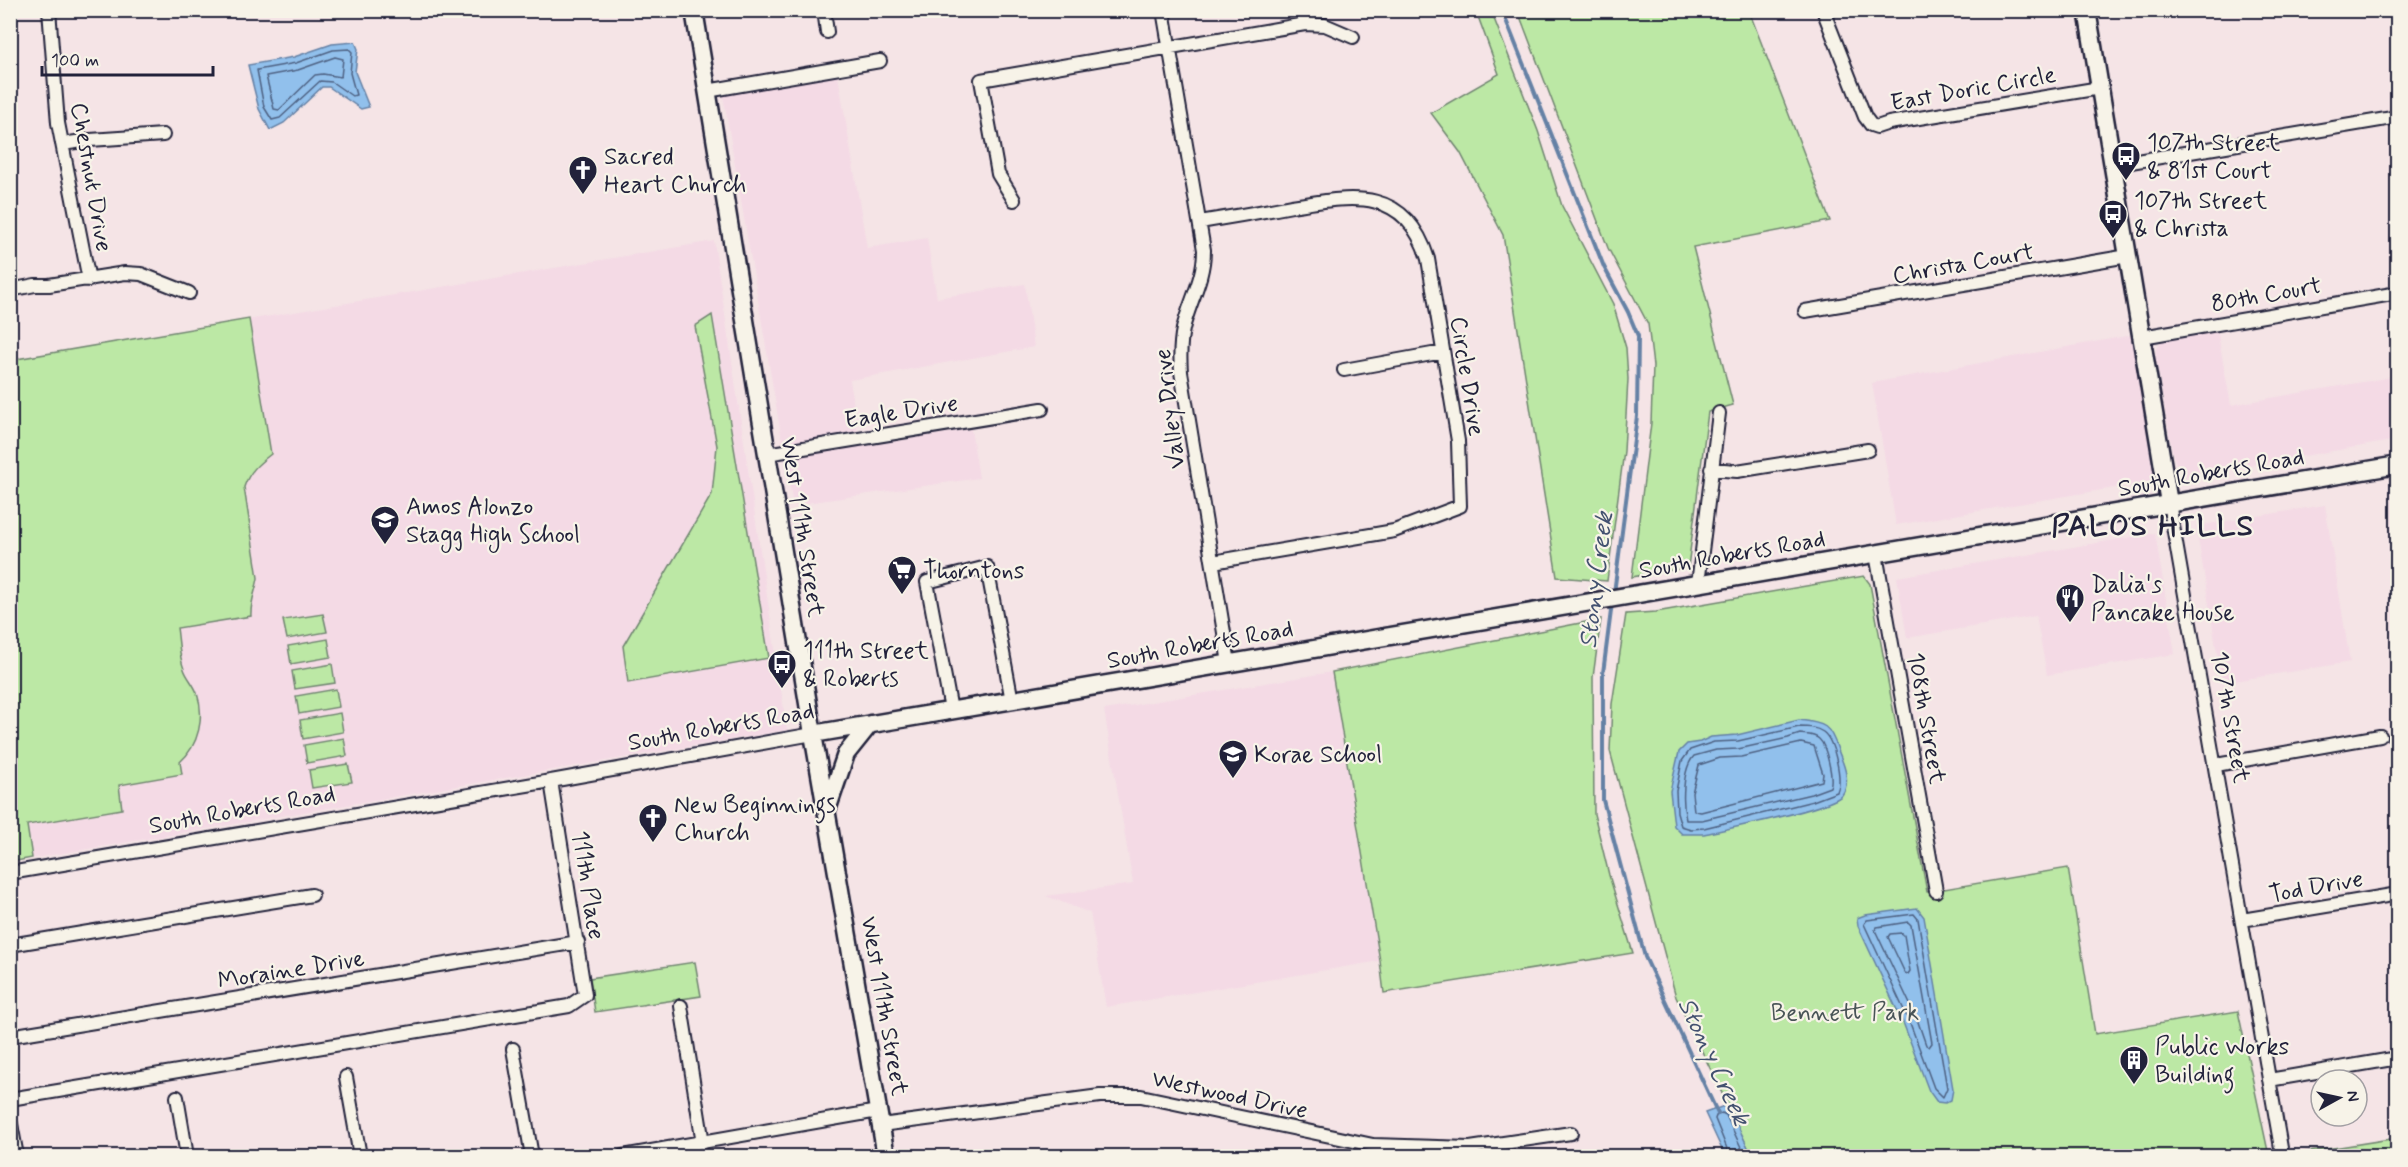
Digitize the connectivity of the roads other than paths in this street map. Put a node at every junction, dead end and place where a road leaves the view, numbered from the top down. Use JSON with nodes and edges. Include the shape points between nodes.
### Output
{"nodes":[{"id":1,"x":49,"y":10,"type":"edge"},
{"id":2,"x":694,"y":10,"type":"edge"},
{"id":3,"x":824,"y":10,"type":"edge"},
{"id":4,"x":1163,"y":10,"type":"edge"},
{"id":5,"x":1823,"y":10,"type":"edge"},
{"id":6,"x":2087,"y":10,"type":"edge"},
{"id":7,"x":828,"y":32,"type":"dead end"},
{"id":8,"x":1353,"y":37,"type":"dead end"},
{"id":9,"x":1170,"y":48,"type":"junction"},
{"id":10,"x":880,"y":61,"type":"dead end"},
{"id":11,"x":2100,"y":88,"type":"junction"},
{"id":12,"x":707,"y":91,"type":"junction"},
{"id":13,"x":2397,"y":117,"type":"edge"},
{"id":14,"x":163,"y":135,"type":"dead end"},
{"id":15,"x":62,"y":144,"type":"junction"},
{"id":16,"x":2113,"y":165,"type":"junction"},
{"id":17,"x":1014,"y":200,"type":"dead end"},
{"id":18,"x":1200,"y":222,"type":"junction"},
{"id":19,"x":2128,"y":256,"type":"junction"},
{"id":20,"x":89,"y":280,"type":"junction"},
{"id":21,"x":10,"y":290,"type":"edge"},
{"id":22,"x":189,"y":293,"type":"dead end"},
{"id":23,"x":2397,"y":293,"type":"edge"},
{"id":24,"x":1805,"y":311,"type":"dead end"},
{"id":25,"x":2142,"y":337,"type":"junction"},
{"id":26,"x":1443,"y":352,"type":"junction"},
{"id":27,"x":1344,"y":370,"type":"dead end"},
{"id":28,"x":1042,"y":409,"type":"dead end"},
{"id":29,"x":1719,"y":413,"type":"dead end"},
{"id":30,"x":1868,"y":450,"type":"dead end"},
{"id":31,"x":767,"y":454,"type":"junction"},
{"id":32,"x":2397,"y":465,"type":"edge"},
{"id":33,"x":1711,"y":468,"type":"junction"},
{"id":34,"x":2169,"y":503,"type":"junction"},
{"id":35,"x":1876,"y":554,"type":"junction"},
{"id":36,"x":1213,"y":562,"type":"junction"},
{"id":37,"x":1698,"y":584,"type":"junction"},
{"id":38,"x":1229,"y":663,"type":"junction"},
{"id":39,"x":1012,"y":701,"type":"junction"},
{"id":40,"x":951,"y":710,"type":"junction"},
{"id":41,"x":870,"y":724,"type":"junction"},
{"id":42,"x":813,"y":734,"type":"junction"},
{"id":43,"x":2380,"y":736,"type":"dead end"},
{"id":44,"x":2216,"y":765,"type":"junction"},
{"id":45,"x":551,"y":781,"type":"junction"},
{"id":46,"x":827,"y":811,"type":"junction"},
{"id":47,"x":10,"y":873,"type":"edge"},
{"id":48,"x":1936,"y":891,"type":"dead end"},
{"id":49,"x":2397,"y":894,"type":"edge"},
{"id":50,"x":312,"y":895,"type":"dead end"},
{"id":51,"x":2242,"y":920,"type":"junction"},
{"id":52,"x":578,"y":942,"type":"junction"},
{"id":53,"x":10,"y":945,"type":"edge"},
{"id":54,"x":681,"y":1006,"type":"dead end"},
{"id":55,"x":10,"y":1036,"type":"edge"},
{"id":56,"x":513,"y":1048,"type":"dead end"},
{"id":57,"x":2397,"y":1058,"type":"edge"},
{"id":58,"x":346,"y":1077,"type":"dead end"},
{"id":59,"x":2269,"y":1080,"type":"junction"},
{"id":60,"x":177,"y":1097,"type":"dead end"},
{"id":61,"x":10,"y":1099,"type":"edge"},
{"id":62,"x":880,"y":1118,"type":"junction"},
{"id":63,"x":11,"y":1124,"type":"edge"},
{"id":64,"x":1571,"y":1133,"type":"dead end"},
{"id":65,"x":703,"y":1143,"type":"junction"},
{"id":66,"x":2281,"y":1148,"type":"dead end"},
{"id":67,"x":17,"y":1156,"type":"edge"},
{"id":68,"x":187,"y":1156,"type":"edge"},
{"id":69,"x":360,"y":1156,"type":"edge"},
{"id":70,"x":532,"y":1156,"type":"edge"},
{"id":71,"x":623,"y":1156,"type":"edge"},
{"id":72,"x":886,"y":1156,"type":"edge"}],
"edges":[{"from":1,"to":15,"type":"street","name":"Chestnut Drive"},
{"from":2,"to":12,"type":"street","name":"West 111th Street"},
{"from":3,"to":7,"type":"street"},
{"from":4,"to":9,"type":"street","name":"Valley Drive"},
{"from":5,"to":11,"type":"street","name":"East Doric Circle","via":[[1865,117],[1877,127]]},
{"from":6,"to":11,"type":"street","name":"107th Street"},
{"from":8,"to":9,"type":"street","via":[[1325,25],[1305,24]]},
{"from":9,"to":17,"type":"street","via":[[981,80],[998,174]]},
{"from":9,"to":18,"type":"street","name":"Valley Drive"},
{"from":10,"to":12,"type":"street"},
{"from":11,"to":16,"type":"street","name":"107th Street"},
{"from":12,"to":31,"type":"street","name":"West 111th Street"},
{"from":13,"to":16,"type":"street"},
{"from":14,"to":15,"type":"street"},
{"from":15,"to":20,"type":"street","name":"Chestnut Drive"},
{"from":16,"to":19,"type":"street","name":"107th Street"},
{"from":18,"to":26,"type":"street","name":"Circle Drive","via":[[1350,197],[1391,207],[1410,224],[1425,249]]},
{"from":18,"to":36,"type":"street","name":"Valley Drive","via":[[1202,273],[1183,329],[1180,358]]},
{"from":19,"to":24,"type":"street","name":"Christa Court"},
{"from":19,"to":25,"type":"street","name":"107th Street"},
{"from":20,"to":21,"type":"street"},
{"from":20,"to":22,"type":"street","via":[[141,274]]},
{"from":23,"to":25,"type":"street","name":"80th Court"},
{"from":25,"to":34,"type":"street","name":"107th Street"},
{"from":26,"to":27,"type":"street"},
{"from":26,"to":36,"type":"street","name":"Circle Drive","via":[[1458,441],[1460,506],[1394,531]]},
{"from":28,"to":31,"type":"street","name":"Eagle Drive"},
{"from":29,"to":33,"type":"street"},
{"from":30,"to":33,"type":"street","via":[[1737,471]]},
{"from":31,"to":42,"type":"street","name":"West 111th Street"},
{"from":32,"to":34,"type":"street","name":"South Roberts Road"},
{"from":33,"to":37,"type":"street"},
{"from":34,"to":35,"type":"street","name":"South Roberts Road"},
{"from":34,"to":44,"type":"street","name":"107th Street"},
{"from":35,"to":37,"type":"street","name":"South Roberts Road"},
{"from":35,"to":48,"type":"street","name":"108th Street"},
{"from":36,"to":38,"type":"street","name":"Valley Drive"},
{"from":37,"to":38,"type":"street","name":"South Roberts Road"},
{"from":38,"to":39,"type":"street","name":"South Roberts Road"},
{"from":39,"to":40,"type":"street","name":"South Roberts Road"},
{"from":39,"to":40,"type":"street","via":[[987,567],[927,582]]},
{"from":40,"to":41,"type":"street","name":"South Roberts Road"},
{"from":41,"to":42,"type":"street","name":"South Roberts Road"},
{"from":41,"to":46,"type":"street","via":[[842,760]]},
{"from":42,"to":45,"type":"street","name":"South Roberts Road"},
{"from":42,"to":46,"type":"street","name":"West 111th Street"},
{"from":43,"to":44,"type":"street"},
{"from":44,"to":51,"type":"street","name":"107th Street"},
{"from":45,"to":47,"type":"street","name":"South Roberts Road"},
{"from":45,"to":52,"type":"street","name":"111th Place"},
{"from":46,"to":62,"type":"street","name":"West 111th Street"},
{"from":49,"to":51,"type":"street","name":"Tod Drive"},
{"from":50,"to":53,"type":"street"},
{"from":51,"to":59,"type":"street","name":"107th Street"},
{"from":52,"to":55,"type":"street","name":"Moraine Drive"},
{"from":52,"to":61,"type":"street","name":"111th Place","via":[[585,995],[569,1006]]},
{"from":54,"to":65,"type":"street"},
{"from":56,"to":70,"type":"street"},
{"from":57,"to":59,"type":"street"},
{"from":58,"to":69,"type":"street"},
{"from":59,"to":66,"type":"street","name":"107th Street"},
{"from":60,"to":68,"type":"street"},
{"from":62,"to":64,"type":"street","name":"Westwood Drive","via":[[1100,1096],[1142,1096],[1373,1144],[1470,1148]]},
{"from":62,"to":65,"type":"street","name":"Westwood Drive"},
{"from":62,"to":72,"type":"street","name":"West 111th Street"},
{"from":63,"to":67,"type":"street"},
{"from":65,"to":71,"type":"street","name":"Westwood Drive"}]}
